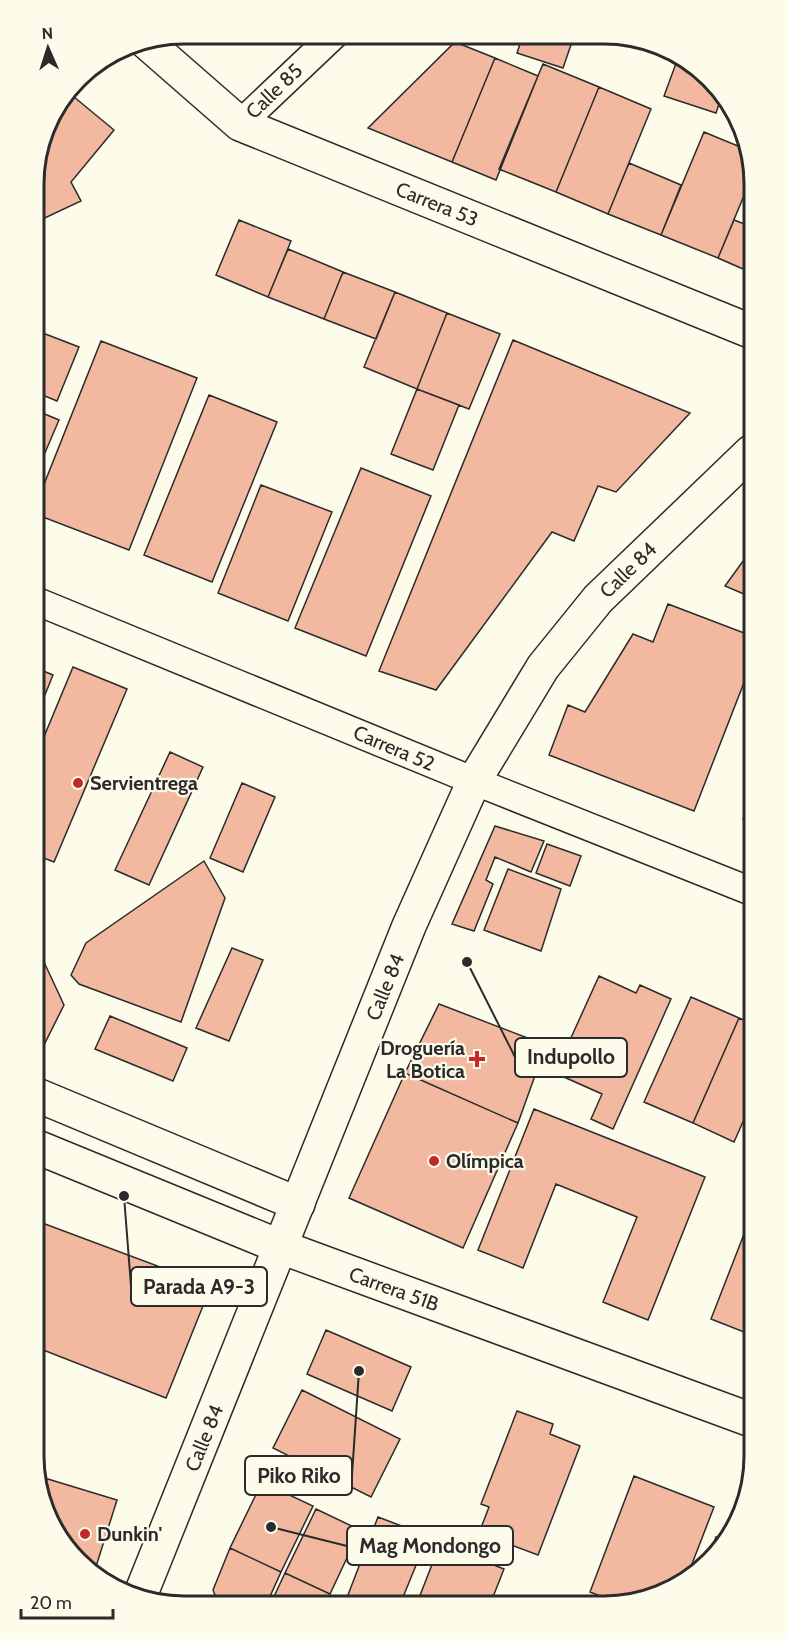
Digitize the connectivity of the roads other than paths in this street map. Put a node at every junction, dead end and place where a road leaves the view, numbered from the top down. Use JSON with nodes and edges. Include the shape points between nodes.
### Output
{"nodes":[{"id":1,"x":324,"y":44,"type":"edge"},
{"id":2,"x":153,"y":47,"type":"edge"},
{"id":3,"x":240,"y":124,"type":"junction"},
{"id":4,"x":744,"y":329,"type":"edge"},
{"id":5,"x":744,"y":459,"type":"edge"},
{"id":6,"x":44,"y":604,"type":"edge"},
{"id":7,"x":474,"y":781,"type":"junction"},
{"id":8,"x":744,"y":888,"type":"edge"},
{"id":9,"x":44,"y":1098,"type":"edge"},
{"id":10,"x":44,"y":1150,"type":"edge"},
{"id":11,"x":298,"y":1204,"type":"junction"},
{"id":12,"x":281,"y":1247,"type":"junction"},
{"id":13,"x":744,"y":1417,"type":"edge"},
{"id":14,"x":143,"y":1589,"type":"edge"}],
"edges":[{"from":1,"to":3,"type":"street","name":"Calle 85"},
{"from":2,"to":3,"type":"main road","name":"Carrera 53"},
{"from":3,"to":4,"type":"main road","name":"Carrera 53"},
{"from":5,"to":7,"type":"main road","name":"Calle 84","via":[[598,599],[543,666]]},
{"from":6,"to":7,"type":"street","name":"Carrera 52"},
{"from":7,"to":8,"type":"street","name":"Carrera 52"},
{"from":7,"to":11,"type":"main road","name":"Calle 84","via":[[409,926]]},
{"from":9,"to":11,"type":"main road"},
{"from":10,"to":12,"type":"main road","name":"Carrera 51B"},
{"from":11,"to":12,"type":"main road","name":"Calle 84"},
{"from":12,"to":13,"type":"main road","name":"Carrera 51B"},
{"from":12,"to":14,"type":"main road","name":"Calle 84"}]}
